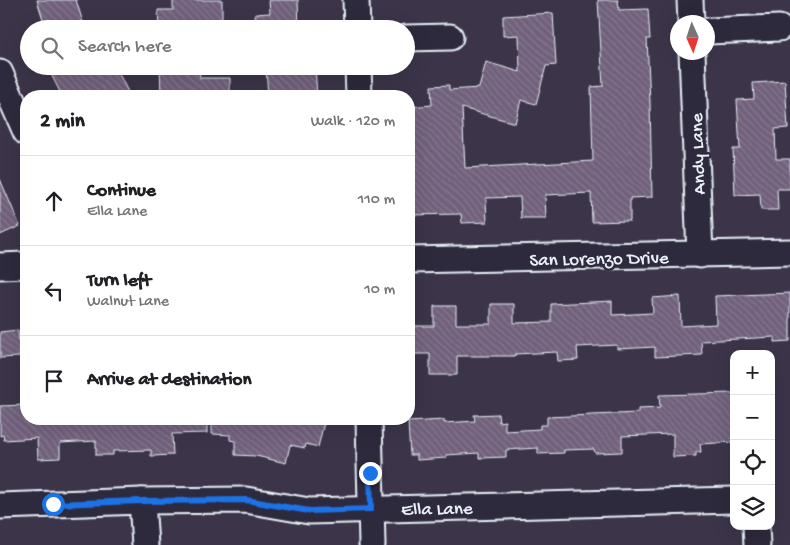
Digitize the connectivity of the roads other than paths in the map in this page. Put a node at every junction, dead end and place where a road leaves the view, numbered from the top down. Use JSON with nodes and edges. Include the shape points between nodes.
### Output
{"nodes":[{"id":1,"x":356,"y":0,"type":"edge"},
{"id":2,"x":690,"y":0,"type":"edge"},
{"id":3,"x":691,"y":15,"type":"edge"},
{"id":4,"x":357,"y":20,"type":"edge"},
{"id":5,"x":779,"y":28,"type":"dead end"},
{"id":6,"x":715,"y":31,"type":"edge"},
{"id":7,"x":450,"y":37,"type":"dead end"},
{"id":8,"x":415,"y":38,"type":"edge"},
{"id":9,"x":692,"y":60,"type":"edge"},
{"id":10,"x":0,"y":73,"type":"edge"},
{"id":11,"x":358,"y":75,"type":"edge"},
{"id":12,"x":359,"y":90,"type":"edge"},
{"id":13,"x":20,"y":118,"type":"edge"},
{"id":14,"x":790,"y":252,"type":"edge"},
{"id":15,"x":700,"y":255,"type":"junction"},
{"id":16,"x":415,"y":260,"type":"edge"},
{"id":17,"x":20,"y":265,"type":"edge"},
{"id":18,"x":0,"y":266,"type":"edge"},
{"id":19,"x":369,"y":425,"type":"edge"},
{"id":20,"x":730,"y":500,"type":"edge"},
{"id":21,"x":142,"y":501,"type":"junction"},
{"id":22,"x":0,"y":506,"type":"edge"},
{"id":23,"x":371,"y":509,"type":"junction"},
{"id":24,"x":756,"y":530,"type":"edge"},
{"id":25,"x":145,"y":545,"type":"edge"},
{"id":26,"x":372,"y":545,"type":"edge"},
{"id":27,"x":757,"y":545,"type":"edge"}],
"edges":[{"from":1,"to":4,"type":"street"},
{"from":2,"to":3,"type":"street"},
{"from":5,"to":6,"type":"street"},
{"from":7,"to":8,"type":"street"},
{"from":9,"to":15,"type":"street","name":"Andy Lane"},
{"from":10,"to":13,"type":"street"},
{"from":11,"to":12,"type":"street"},
{"from":14,"to":15,"type":"street","name":"San Lorenzo Drive"},
{"from":15,"to":16,"type":"street","name":"San Lorenzo Drive"},
{"from":17,"to":18,"type":"street"},
{"from":19,"to":23,"type":"street"},
{"from":20,"to":23,"type":"street","name":"Ella Lane"},
{"from":21,"to":22,"type":"street","name":"Ella Lane"},
{"from":21,"to":23,"type":"street","name":"Ella Lane","via":[[246,500],[309,511]]},
{"from":21,"to":25,"type":"street"},
{"from":23,"to":26,"type":"street"},
{"from":24,"to":27,"type":"street"}]}
